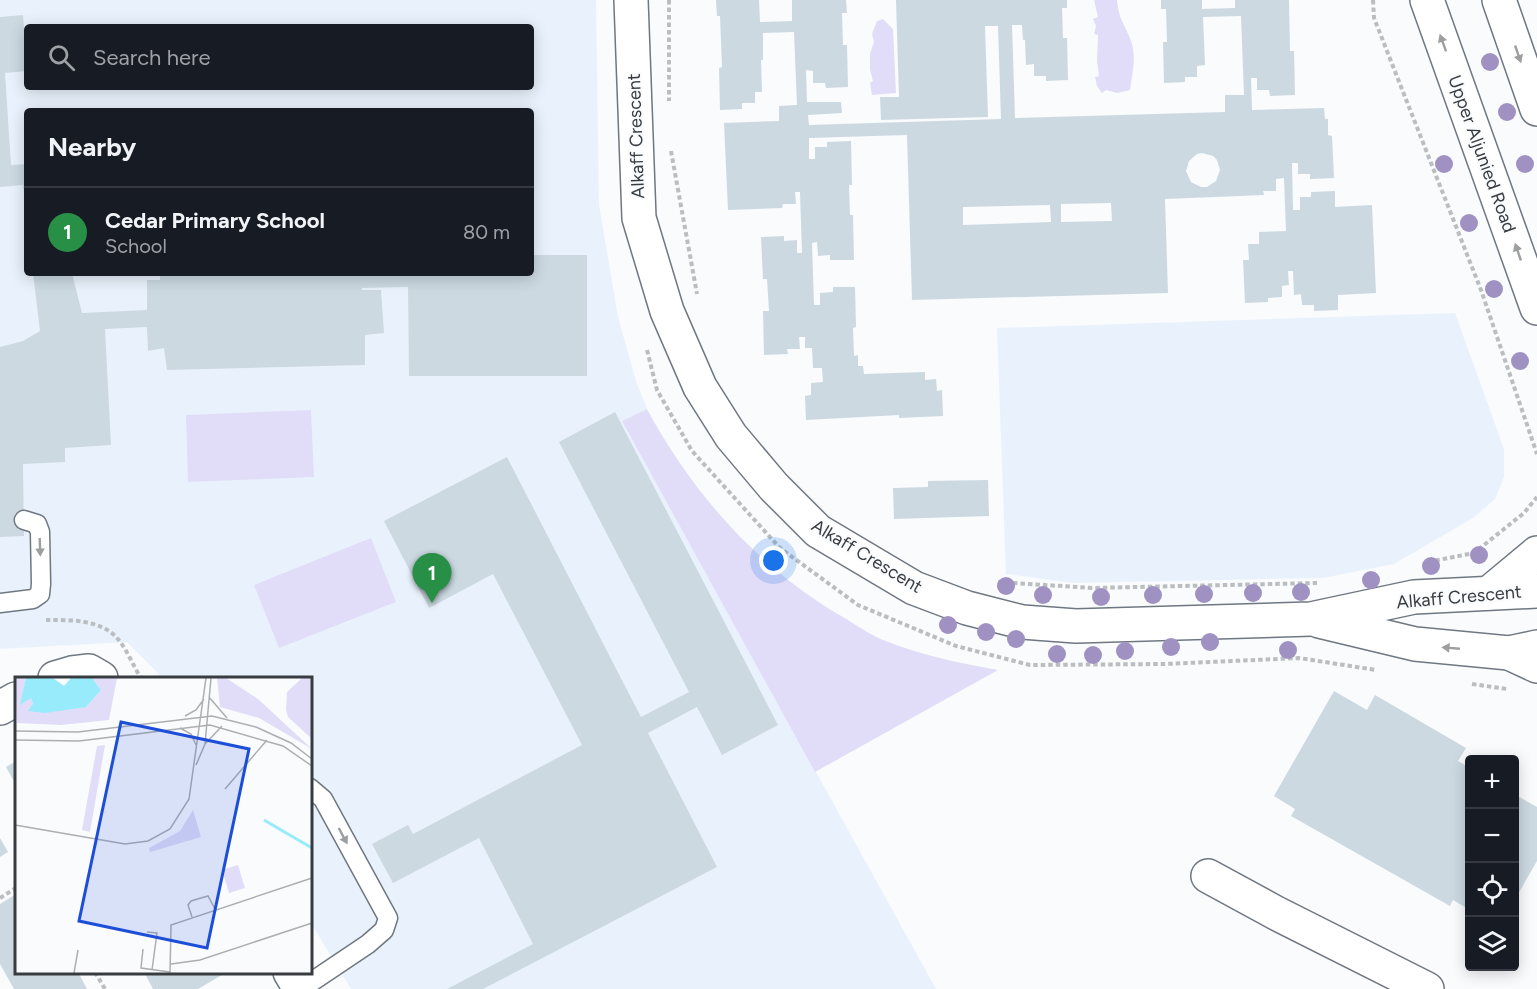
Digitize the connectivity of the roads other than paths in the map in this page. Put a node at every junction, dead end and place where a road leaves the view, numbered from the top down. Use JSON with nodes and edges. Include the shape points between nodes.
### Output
{"nodes":[{"id":1,"x":631,"y":0,"type":"edge"},
{"id":2,"x":1427,"y":0,"type":"edge"},
{"id":3,"x":1498,"y":0,"type":"edge"},
{"id":4,"x":1537,"y":109,"type":"edge"},
{"id":5,"x":1537,"y":308,"type":"edge"},
{"id":6,"x":24,"y":520,"type":"dead end"},
{"id":7,"x":1537,"y":553,"type":"edge"},
{"id":8,"x":1537,"y":591,"type":"edge"},
{"id":9,"x":1489,"y":593,"type":"junction"},
{"id":10,"x":0,"y":603,"type":"edge"},
{"id":11,"x":1311,"y":619,"type":"junction"},
{"id":12,"x":1528,"y":655,"type":"edge"},
{"id":13,"x":58,"y":677,"type":"edge"},
{"id":14,"x":99,"y":677,"type":"edge"},
{"id":15,"x":15,"y":700,"type":"edge"},
{"id":16,"x":0,"y":708,"type":"edge"},
{"id":17,"x":312,"y":790,"type":"edge"},
{"id":18,"x":1208,"y":876,"type":"dead end"},
{"id":19,"x":291,"y":974,"type":"edge"},
{"id":20,"x":301,"y":989,"type":"edge"},
{"id":21,"x":1427,"y":989,"type":"edge"}],
"edges":[{"from":1,"to":11,"type":"street","name":"Alkaff Crescent","via":[[639,218],[667,311],[700,387],[731,436],[818,531],[914,588],[967,608],[1022,622],[1076,626]]},
{"from":5,"to":2,"type":"street","name":"Upper Aljunied Road","one_way":true},
{"from":3,"to":4,"type":"street","one_way":true},
{"from":6,"to":10,"type":"lane","one_way":true,"via":[[37,524],[40,532],[40,594]]},
{"from":7,"to":9,"type":"street"},
{"from":8,"to":9,"type":"street","name":"Alkaff Crescent"},
{"from":9,"to":11,"type":"street","name":"Alkaff Crescent","via":[[1414,597]]},
{"from":12,"to":11,"type":"street","name":"Alkaff Crescent","one_way":true,"via":[[1415,644]]},
{"from":13,"to":14,"type":"street","via":[[89,671]]},
{"from":15,"to":16,"type":"street"},
{"from":17,"to":20,"type":"lane","one_way":true,"via":[[323,799],[388,918],[384,930],[368,944]]},
{"from":18,"to":21,"type":"street"},
{"from":19,"to":20,"type":"street"}]}
